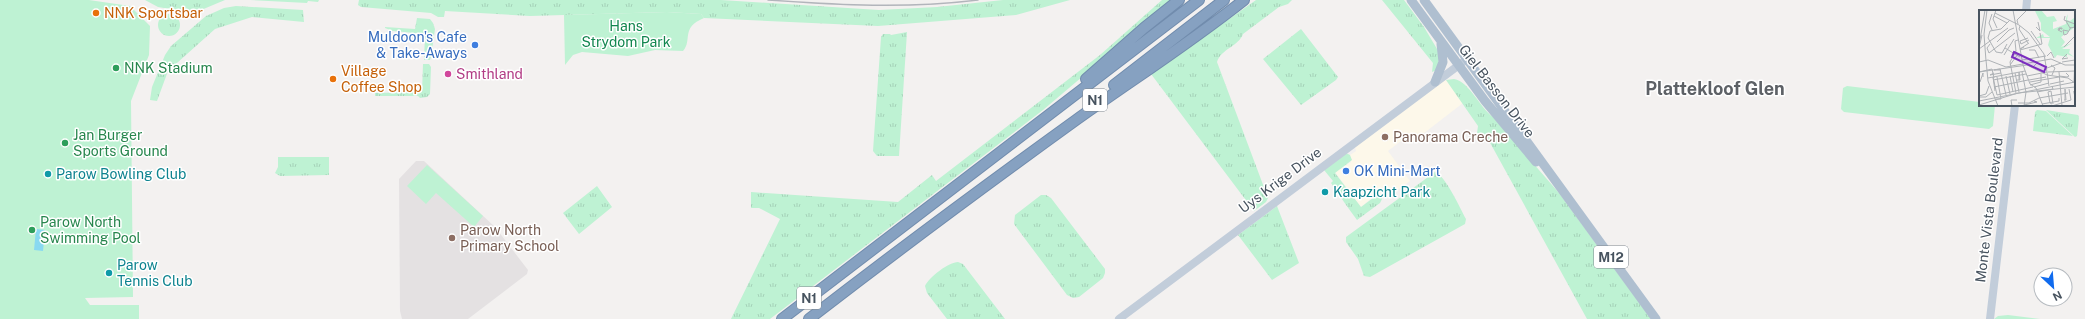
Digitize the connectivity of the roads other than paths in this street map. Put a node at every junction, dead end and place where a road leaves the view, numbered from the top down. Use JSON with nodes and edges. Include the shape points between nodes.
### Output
{"nodes":[{"id":1,"x":1179,"y":0,"type":"edge"},
{"id":2,"x":1199,"y":0,"type":"edge"},
{"id":3,"x":1224,"y":0,"type":"edge"},
{"id":4,"x":1244,"y":0,"type":"edge"},
{"id":5,"x":1411,"y":0,"type":"edge"},
{"id":6,"x":1424,"y":0,"type":"edge"},
{"id":7,"x":2027,"y":0,"type":"edge"},
{"id":8,"x":2026,"y":10,"type":"edge"},
{"id":9,"x":1441,"y":41,"type":"junction"},
{"id":10,"x":1466,"y":59,"type":"junction"},
{"id":11,"x":1458,"y":65,"type":"junction"},
{"id":12,"x":1435,"y":82,"type":"junction"},
{"id":13,"x":2015,"y":106,"type":"edge"},
{"id":14,"x":1046,"y":118,"type":"junction"},
{"id":15,"x":1566,"y":196,"type":"junction"},
{"id":16,"x":966,"y":200,"type":"junction"},
{"id":17,"x":782,"y":319,"type":"edge"},
{"id":18,"x":809,"y":319,"type":"edge"},
{"id":19,"x":1119,"y":319,"type":"edge"},
{"id":20,"x":1656,"y":319,"type":"edge"},
{"id":21,"x":1990,"y":319,"type":"edge"}],
"edges":[{"from":1,"to":14,"type":"highway","via":[[1127,42]]},
{"from":2,"to":14,"type":"highway","number":"N1"},
{"from":3,"to":16,"type":"highway","number":"N1"},
{"from":4,"to":16,"type":"highway"},
{"from":5,"to":9,"type":"main road","name":"Giel Basson Drive","number":"M12"},
{"from":6,"to":10,"type":"main road","name":"Giel Basson Drive","number":"M12"},
{"from":7,"to":8,"type":"street"},
{"from":9,"to":11,"type":"main road","name":"Giel Basson Drive","number":"M12"},
{"from":9,"to":12,"type":"main road","via":[[1444,61]]},
{"from":10,"to":11,"type":"street","name":"Uys Krige Drive"},
{"from":10,"to":15,"type":"main road","name":"Giel Basson Drive","number":"M12"},
{"from":11,"to":12,"type":"street","name":"Uys Krige Drive"},
{"from":11,"to":15,"type":"main road","name":"Giel Basson Drive","number":"M12"},
{"from":12,"to":19,"type":"street","name":"Uys Krige Drive"},
{"from":13,"to":21,"type":"street","name":"Monte Vista Boulevard"},
{"from":14,"to":17,"type":"highway","number":"N1","via":[[889,235]]},
{"from":15,"to":20,"type":"main road","name":"Giel Basson Drive","number":"M12"},
{"from":16,"to":18,"type":"highway","number":"N1"}]}
